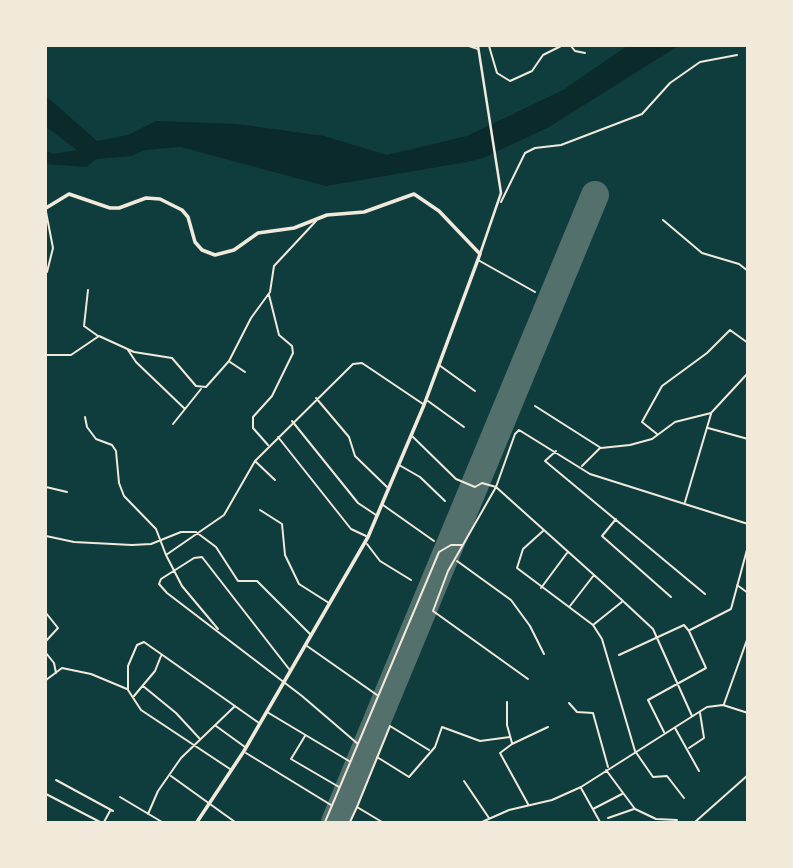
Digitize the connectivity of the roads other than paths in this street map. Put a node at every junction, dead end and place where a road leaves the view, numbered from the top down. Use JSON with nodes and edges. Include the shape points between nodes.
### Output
{"nodes":[{"id":1,"x":469,"y":46,"type":"edge"},
{"id":2,"x":489,"y":46,"type":"edge"},
{"id":3,"x":561,"y":46,"type":"edge"},
{"id":4,"x":570,"y":46,"type":"edge"},
{"id":5,"x":478,"y":47,"type":"edge"},
{"id":6,"x":585,"y":53,"type":"dead end"},
{"id":7,"x":737,"y":54,"type":"dead end"},
{"id":8,"x":500,"y":202,"type":"junction"},
{"id":9,"x":46,"y":210,"type":"edge"},
{"id":10,"x":319,"y":218,"type":"junction"},
{"id":11,"x":663,"y":220,"type":"dead end"},
{"id":12,"x":480,"y":254,"type":"junction"},
{"id":13,"x":478,"y":260,"type":"junction"},
{"id":14,"x":747,"y":271,"type":"edge"},
{"id":15,"x":47,"y":272,"type":"dead end"},
{"id":16,"x":88,"y":290,"type":"dead end"},
{"id":17,"x":535,"y":292,"type":"dead end"},
{"id":18,"x":268,"y":294,"type":"junction"},
{"id":19,"x":99,"y":337,"type":"junction"},
{"id":20,"x":747,"y":343,"type":"edge"},
{"id":21,"x":128,"y":349,"type":"junction"},
{"id":22,"x":46,"y":355,"type":"edge"},
{"id":23,"x":229,"y":361,"type":"junction"},
{"id":24,"x":438,"y":365,"type":"junction"},
{"id":25,"x":245,"y":372,"type":"dead end"},
{"id":26,"x":747,"y":373,"type":"edge"},
{"id":27,"x":201,"y":388,"type":"junction"},
{"id":28,"x":475,"y":391,"type":"dead end"},
{"id":29,"x":316,"y":398,"type":"junction"},
{"id":30,"x":425,"y":402,"type":"junction"},
{"id":31,"x":535,"y":406,"type":"dead end"},
{"id":32,"x":185,"y":408,"type":"junction"},
{"id":33,"x":711,"y":413,"type":"junction"},
{"id":34,"x":85,"y":417,"type":"dead end"},
{"id":35,"x":292,"y":421,"type":"junction"},
{"id":36,"x":173,"y":424,"type":"dead end"},
{"id":37,"x":464,"y":426,"type":"dead end"},
{"id":38,"x":707,"y":428,"type":"junction"},
{"id":39,"x":411,"y":435,"type":"junction"},
{"id":40,"x":657,"y":435,"type":"junction"},
{"id":41,"x":277,"y":436,"type":"junction"},
{"id":42,"x":747,"y":439,"type":"edge"},
{"id":43,"x":268,"y":446,"type":"junction"},
{"id":44,"x":601,"y":448,"type":"junction"},
{"id":45,"x":556,"y":450,"type":"junction"},
{"id":46,"x":255,"y":461,"type":"junction"},
{"id":47,"x":398,"y":465,"type":"junction"},
{"id":48,"x":581,"y":467,"type":"junction"},
{"id":49,"x":275,"y":480,"type":"dead end"},
{"id":50,"x":46,"y":487,"type":"edge"},
{"id":51,"x":496,"y":487,"type":"junction"},
{"id":52,"x":388,"y":488,"type":"junction"},
{"id":53,"x":67,"y":492,"type":"dead end"},
{"id":54,"x":445,"y":501,"type":"dead end"},
{"id":55,"x":382,"y":504,"type":"junction"},
{"id":56,"x":685,"y":505,"type":"junction"},
{"id":57,"x":260,"y":510,"type":"dead end"},
{"id":58,"x":377,"y":515,"type":"junction"},
{"id":59,"x":617,"y":518,"type":"junction"},
{"id":60,"x":747,"y":524,"type":"edge"},
{"id":61,"x":544,"y":530,"type":"junction"},
{"id":62,"x":200,"y":534,"type":"junction"},
{"id":63,"x":46,"y":536,"type":"edge"},
{"id":64,"x":367,"y":539,"type":"junction"},
{"id":65,"x":434,"y":541,"type":"dead end"},
{"id":66,"x":160,"y":542,"type":"junction"},
{"id":67,"x":463,"y":545,"type":"junction"},
{"id":68,"x":747,"y":546,"type":"edge"},
{"id":69,"x":567,"y":552,"type":"junction"},
{"id":70,"x":166,"y":555,"type":"junction"},
{"id":71,"x":456,"y":560,"type":"junction"},
{"id":72,"x":173,"y":571,"type":"junction"},
{"id":73,"x":595,"y":575,"type":"junction"},
{"id":74,"x":411,"y":580,"type":"dead end"},
{"id":75,"x":737,"y":585,"type":"junction"},
{"id":76,"x":541,"y":589,"type":"junction"},
{"id":77,"x":747,"y":593,"type":"edge"},
{"id":78,"x":705,"y":594,"type":"dead end"},
{"id":79,"x":671,"y":597,"type":"dead end"},
{"id":80,"x":623,"y":601,"type":"junction"},
{"id":81,"x":330,"y":603,"type":"junction"},
{"id":82,"x":570,"y":606,"type":"junction"},
{"id":83,"x":46,"y":613,"type":"edge"},
{"id":84,"x":593,"y":625,"type":"junction"},
{"id":85,"x":690,"y":631,"type":"junction"},
{"id":86,"x":221,"y":633,"type":"junction"},
{"id":87,"x":311,"y":635,"type":"junction"},
{"id":88,"x":655,"y":636,"type":"junction"},
{"id":89,"x":747,"y":637,"type":"edge"},
{"id":90,"x":46,"y":641,"type":"edge"},
{"id":91,"x":305,"y":645,"type":"junction"},
{"id":92,"x":46,"y":653,"type":"edge"},
{"id":93,"x":544,"y":654,"type":"dead end"},
{"id":94,"x":162,"y":655,"type":"junction"},
{"id":95,"x":619,"y":655,"type":"dead end"},
{"id":96,"x":290,"y":670,"type":"junction"},
{"id":97,"x":56,"y":673,"type":"junction"},
{"id":98,"x":528,"y":679,"type":"dead end"},
{"id":99,"x":46,"y":680,"type":"edge"},
{"id":100,"x":283,"y":682,"type":"junction"},
{"id":101,"x":677,"y":684,"type":"junction"},
{"id":102,"x":143,"y":686,"type":"junction"},
{"id":103,"x":128,"y":690,"type":"junction"},
{"id":104,"x":378,"y":695,"type":"junction"},
{"id":105,"x":134,"y":696,"type":"junction"},
{"id":106,"x":506,"y":702,"type":"dead end"},
{"id":107,"x":569,"y":703,"type":"dead end"},
{"id":108,"x":723,"y":705,"type":"junction"},
{"id":109,"x":235,"y":706,"type":"junction"},
{"id":110,"x":266,"y":712,"type":"junction"},
{"id":111,"x":699,"y":712,"type":"junction"},
{"id":112,"x":747,"y":713,"type":"edge"},
{"id":113,"x":692,"y":717,"type":"junction"},
{"id":114,"x":260,"y":724,"type":"junction"},
{"id":115,"x":215,"y":726,"type":"junction"},
{"id":116,"x":548,"y":727,"type":"dead end"},
{"id":117,"x":674,"y":727,"type":"junction"},
{"id":118,"x":664,"y":733,"type":"junction"},
{"id":119,"x":306,"y":735,"type":"junction"},
{"id":120,"x":510,"y":737,"type":"junction"},
{"id":121,"x":200,"y":740,"type":"junction"},
{"id":122,"x":358,"y":744,"type":"junction"},
{"id":123,"x":512,"y":744,"type":"junction"},
{"id":124,"x":193,"y":747,"type":"junction"},
{"id":125,"x":245,"y":749,"type":"junction"},
{"id":126,"x":687,"y":750,"type":"junction"},
{"id":127,"x":429,"y":751,"type":"junction"},
{"id":128,"x":635,"y":751,"type":"junction"},
{"id":129,"x":377,"y":757,"type":"junction"},
{"id":130,"x":350,"y":762,"type":"junction"},
{"id":131,"x":607,"y":769,"type":"junction"},
{"id":132,"x":231,"y":770,"type":"junction"},
{"id":133,"x":699,"y":771,"type":"dead end"},
{"id":134,"x":169,"y":775,"type":"junction"},
{"id":135,"x":747,"y":775,"type":"edge"},
{"id":136,"x":57,"y":780,"type":"dead end"},
{"id":137,"x":464,"y":780,"type":"dead end"},
{"id":138,"x":581,"y":787,"type":"junction"},
{"id":139,"x":340,"y":788,"type":"junction"},
{"id":140,"x":623,"y":793,"type":"junction"},
{"id":141,"x":46,"y":794,"type":"edge"},
{"id":142,"x":120,"y":797,"type":"dead end"},
{"id":143,"x":684,"y":798,"type":"dead end"},
{"id":144,"x":208,"y":805,"type":"junction"},
{"id":145,"x":528,"y":805,"type":"junction"},
{"id":146,"x":331,"y":806,"type":"junction"},
{"id":147,"x":357,"y":807,"type":"junction"},
{"id":148,"x":593,"y":809,"type":"junction"},
{"id":149,"x":635,"y":809,"type":"junction"},
{"id":150,"x":148,"y":814,"type":"junction"},
{"id":151,"x":608,"y":818,"type":"dead end"},
{"id":152,"x":489,"y":819,"type":"junction"},
{"id":153,"x":677,"y":820,"type":"dead end"},
{"id":154,"x":102,"y":822,"type":"edge"},
{"id":155,"x":162,"y":822,"type":"edge"},
{"id":156,"x":197,"y":822,"type":"edge"},
{"id":157,"x":235,"y":822,"type":"edge"},
{"id":158,"x":325,"y":822,"type":"edge"},
{"id":159,"x":350,"y":822,"type":"edge"},
{"id":160,"x":382,"y":822,"type":"edge"},
{"id":161,"x":482,"y":822,"type":"edge"},
{"id":162,"x":600,"y":822,"type":"edge"},
{"id":163,"x":695,"y":822,"type":"edge"}],
"edges":[{"from":1,"to":5,"type":"street"},
{"from":2,"to":3,"type":"street","via":[[497,73],[510,81],[532,71],[543,55]]},
{"from":4,"to":6,"type":"street"},
{"from":5,"to":8,"type":"main road","via":[[499,166]]},
{"from":7,"to":8,"type":"street","via":[[700,62],[670,83],[642,114],[561,145],[525,153]]},
{"from":8,"to":12,"type":"main road"},
{"from":9,"to":10,"type":"main road","via":[[69,194],[110,208],[146,198],[160,200],[182,210],[195,242],[215,255],[234,250],[258,233],[294,228]]},
{"from":9,"to":15,"type":"street","via":[[53,248]]},
{"from":10,"to":12,"type":"main road","via":[[364,212],[414,194],[439,211]]},
{"from":10,"to":18,"type":"street","via":[[274,266]]},
{"from":11,"to":14,"type":"street","via":[[702,253],[739,264]]},
{"from":12,"to":13,"type":"main road"},
{"from":13,"to":17,"type":"street"},
{"from":13,"to":24,"type":"main road"},
{"from":16,"to":19,"type":"street","via":[[84,326]]},
{"from":18,"to":23,"type":"street"},
{"from":18,"to":43,"type":"street","via":[[279,335],[292,346],[293,353],[272,396],[253,417],[253,428]]},
{"from":19,"to":21,"type":"street"},
{"from":19,"to":22,"type":"street","via":[[71,355]]},
{"from":20,"to":40,"type":"street","via":[[730,330],[662,386],[642,422]]},
{"from":21,"to":27,"type":"street","via":[[172,358]]},
{"from":21,"to":32,"type":"street"},
{"from":23,"to":25,"type":"street"},
{"from":23,"to":27,"type":"street","via":[[211,385]]},
{"from":24,"to":28,"type":"street"},
{"from":24,"to":30,"type":"main road"},
{"from":26,"to":33,"type":"street"},
{"from":27,"to":32,"type":"street"},
{"from":29,"to":30,"type":"street","via":[[357,363]]},
{"from":29,"to":35,"type":"street"},
{"from":29,"to":52,"type":"street","via":[[349,437],[355,456]]},
{"from":30,"to":37,"type":"street"},
{"from":30,"to":39,"type":"main road"},
{"from":31,"to":44,"type":"street"},
{"from":32,"to":36,"type":"street"},
{"from":33,"to":38,"type":"street"},
{"from":33,"to":40,"type":"street","via":[[675,422]]},
{"from":34,"to":66,"type":"street","via":[[96,439],[112,445],[124,496],[156,529]]},
{"from":35,"to":41,"type":"street"},
{"from":35,"to":58,"type":"street","via":[[358,503]]},
{"from":38,"to":42,"type":"street"},
{"from":38,"to":56,"type":"street"},
{"from":39,"to":47,"type":"main road"},
{"from":39,"to":51,"type":"street","via":[[456,479],[475,487],[482,482]]},
{"from":40,"to":44,"type":"street","via":[[630,445]]},
{"from":41,"to":43,"type":"street"},
{"from":41,"to":64,"type":"street","via":[[351,529]]},
{"from":43,"to":46,"type":"street"},
{"from":44,"to":48,"type":"street"},
{"from":45,"to":48,"type":"street"},
{"from":45,"to":51,"type":"street","via":[[517,431]]},
{"from":45,"to":59,"type":"street","via":[[545,461]]},
{"from":46,"to":49,"type":"street"},
{"from":46,"to":62,"type":"street","via":[[233,494],[228,511]]},
{"from":47,"to":52,"type":"main road"},
{"from":47,"to":54,"type":"street","via":[[420,477]]},
{"from":48,"to":56,"type":"street"},
{"from":50,"to":53,"type":"street"},
{"from":51,"to":61,"type":"street"},
{"from":51,"to":67,"type":"street"},
{"from":52,"to":55,"type":"main road"},
{"from":55,"to":58,"type":"main road"},
{"from":55,"to":65,"type":"street"},
{"from":56,"to":60,"type":"street"},
{"from":57,"to":81,"type":"street","via":[[282,524],[285,555],[299,584]]},
{"from":58,"to":64,"type":"main road"},
{"from":59,"to":78,"type":"street"},
{"from":59,"to":79,"type":"street","via":[[602,536]]},
{"from":61,"to":69,"type":"street"},
{"from":61,"to":76,"type":"street","via":[[523,550],[517,568]]},
{"from":62,"to":66,"type":"street","via":[[181,532]]},
{"from":62,"to":70,"type":"street"},
{"from":62,"to":87,"type":"street","via":[[222,555],[238,581],[257,581]]},
{"from":63,"to":66,"type":"street","via":[[101,544]]},
{"from":64,"to":74,"type":"street","via":[[380,561]]},
{"from":64,"to":81,"type":"main road"},
{"from":66,"to":70,"type":"street"},
{"from":67,"to":71,"type":"street"},
{"from":67,"to":104,"type":"street","via":[[439,552]]},
{"from":68,"to":75,"type":"street"},
{"from":69,"to":73,"type":"street"},
{"from":69,"to":76,"type":"street"},
{"from":70,"to":72,"type":"street"},
{"from":71,"to":93,"type":"street","via":[[511,600]]},
{"from":71,"to":98,"type":"street","via":[[433,611]]},
{"from":72,"to":86,"type":"street"},
{"from":72,"to":86,"type":"street","via":[[161,579],[161,587]]},
{"from":72,"to":96,"type":"street","via":[[203,558]]},
{"from":73,"to":80,"type":"street"},
{"from":73,"to":82,"type":"street"},
{"from":75,"to":77,"type":"street"},
{"from":75,"to":85,"type":"street","via":[[730,609]]},
{"from":76,"to":82,"type":"street"},
{"from":80,"to":84,"type":"street"},
{"from":80,"to":88,"type":"street"},
{"from":81,"to":87,"type":"main road"},
{"from":82,"to":84,"type":"street"},
{"from":83,"to":90,"type":"street","via":[[58,628]]},
{"from":84,"to":128,"type":"street","via":[[602,639]]},
{"from":85,"to":88,"type":"street","via":[[684,625]]},
{"from":85,"to":101,"type":"street","via":[[706,668]]},
{"from":86,"to":100,"type":"street"},
{"from":87,"to":91,"type":"main road"},
{"from":88,"to":95,"type":"street"},
{"from":88,"to":101,"type":"street"},
{"from":89,"to":108,"type":"street"},
{"from":91,"to":96,"type":"main road"},
{"from":91,"to":104,"type":"street"},
{"from":92,"to":97,"type":"street"},
{"from":94,"to":102,"type":"street"},
{"from":94,"to":103,"type":"street","via":[[139,643],[128,666]]},
{"from":94,"to":109,"type":"street"},
{"from":96,"to":100,"type":"main road"},
{"from":97,"to":99,"type":"street"},
{"from":97,"to":103,"type":"street","via":[[62,668],[91,674]]},
{"from":100,"to":110,"type":"main road"},
{"from":100,"to":122,"type":"street"},
{"from":101,"to":113,"type":"street"},
{"from":101,"to":118,"type":"street","via":[[649,700]]},
{"from":102,"to":105,"type":"street"},
{"from":102,"to":121,"type":"street"},
{"from":103,"to":105,"type":"street"},
{"from":104,"to":122,"type":"street"},
{"from":105,"to":124,"type":"street","via":[[141,710]]},
{"from":106,"to":120,"type":"street"},
{"from":107,"to":131,"type":"street","via":[[577,712],[593,713]]},
{"from":108,"to":111,"type":"street"},
{"from":108,"to":112,"type":"street"},
{"from":109,"to":114,"type":"street"},
{"from":109,"to":115,"type":"street"},
{"from":110,"to":114,"type":"main road"},
{"from":110,"to":119,"type":"street"},
{"from":111,"to":113,"type":"street"},
{"from":111,"to":126,"type":"street","via":[[704,738]]},
{"from":113,"to":117,"type":"street"},
{"from":114,"to":125,"type":"main road"},
{"from":115,"to":121,"type":"street"},
{"from":115,"to":125,"type":"street"},
{"from":116,"to":123,"type":"street"},
{"from":117,"to":118,"type":"street"},
{"from":117,"to":126,"type":"street"},
{"from":118,"to":128,"type":"street"},
{"from":119,"to":130,"type":"street"},
{"from":119,"to":139,"type":"street","via":[[291,759]]},
{"from":120,"to":123,"type":"street"},
{"from":120,"to":127,"type":"street","via":[[480,741],[442,727]]},
{"from":121,"to":124,"type":"street"},
{"from":122,"to":130,"type":"street"},
{"from":123,"to":145,"type":"street","via":[[500,754]]},
{"from":124,"to":132,"type":"street"},
{"from":124,"to":134,"type":"street"},
{"from":125,"to":132,"type":"main road"},
{"from":125,"to":146,"type":"street"},
{"from":126,"to":133,"type":"street"},
{"from":127,"to":129,"type":"street","via":[[409,777]]},
{"from":127,"to":129,"type":"street","via":[[390,726]]},
{"from":128,"to":131,"type":"street"},
{"from":128,"to":143,"type":"street","via":[[653,777],[667,776]]},
{"from":129,"to":147,"type":"street"},
{"from":130,"to":139,"type":"street"},
{"from":131,"to":138,"type":"street"},
{"from":131,"to":140,"type":"street"},
{"from":132,"to":144,"type":"main road"},
{"from":134,"to":144,"type":"street"},
{"from":134,"to":150,"type":"street"},
{"from":135,"to":163,"type":"street"},
{"from":136,"to":154,"type":"street","via":[[112,810]]},
{"from":137,"to":152,"type":"street"},
{"from":138,"to":145,"type":"street"},
{"from":138,"to":148,"type":"street"},
{"from":139,"to":146,"type":"street"},
{"from":140,"to":148,"type":"street"},
{"from":140,"to":149,"type":"street"},
{"from":141,"to":154,"type":"street"},
{"from":142,"to":150,"type":"street"},
{"from":144,"to":156,"type":"main road"},
{"from":144,"to":157,"type":"street"},
{"from":145,"to":152,"type":"street"},
{"from":146,"to":158,"type":"street"},
{"from":147,"to":159,"type":"street"},
{"from":147,"to":160,"type":"street"},
{"from":148,"to":162,"type":"street"},
{"from":149,"to":151,"type":"street"},
{"from":149,"to":153,"type":"street","via":[[656,819]]},
{"from":150,"to":155,"type":"street"},
{"from":152,"to":161,"type":"street"}]}
